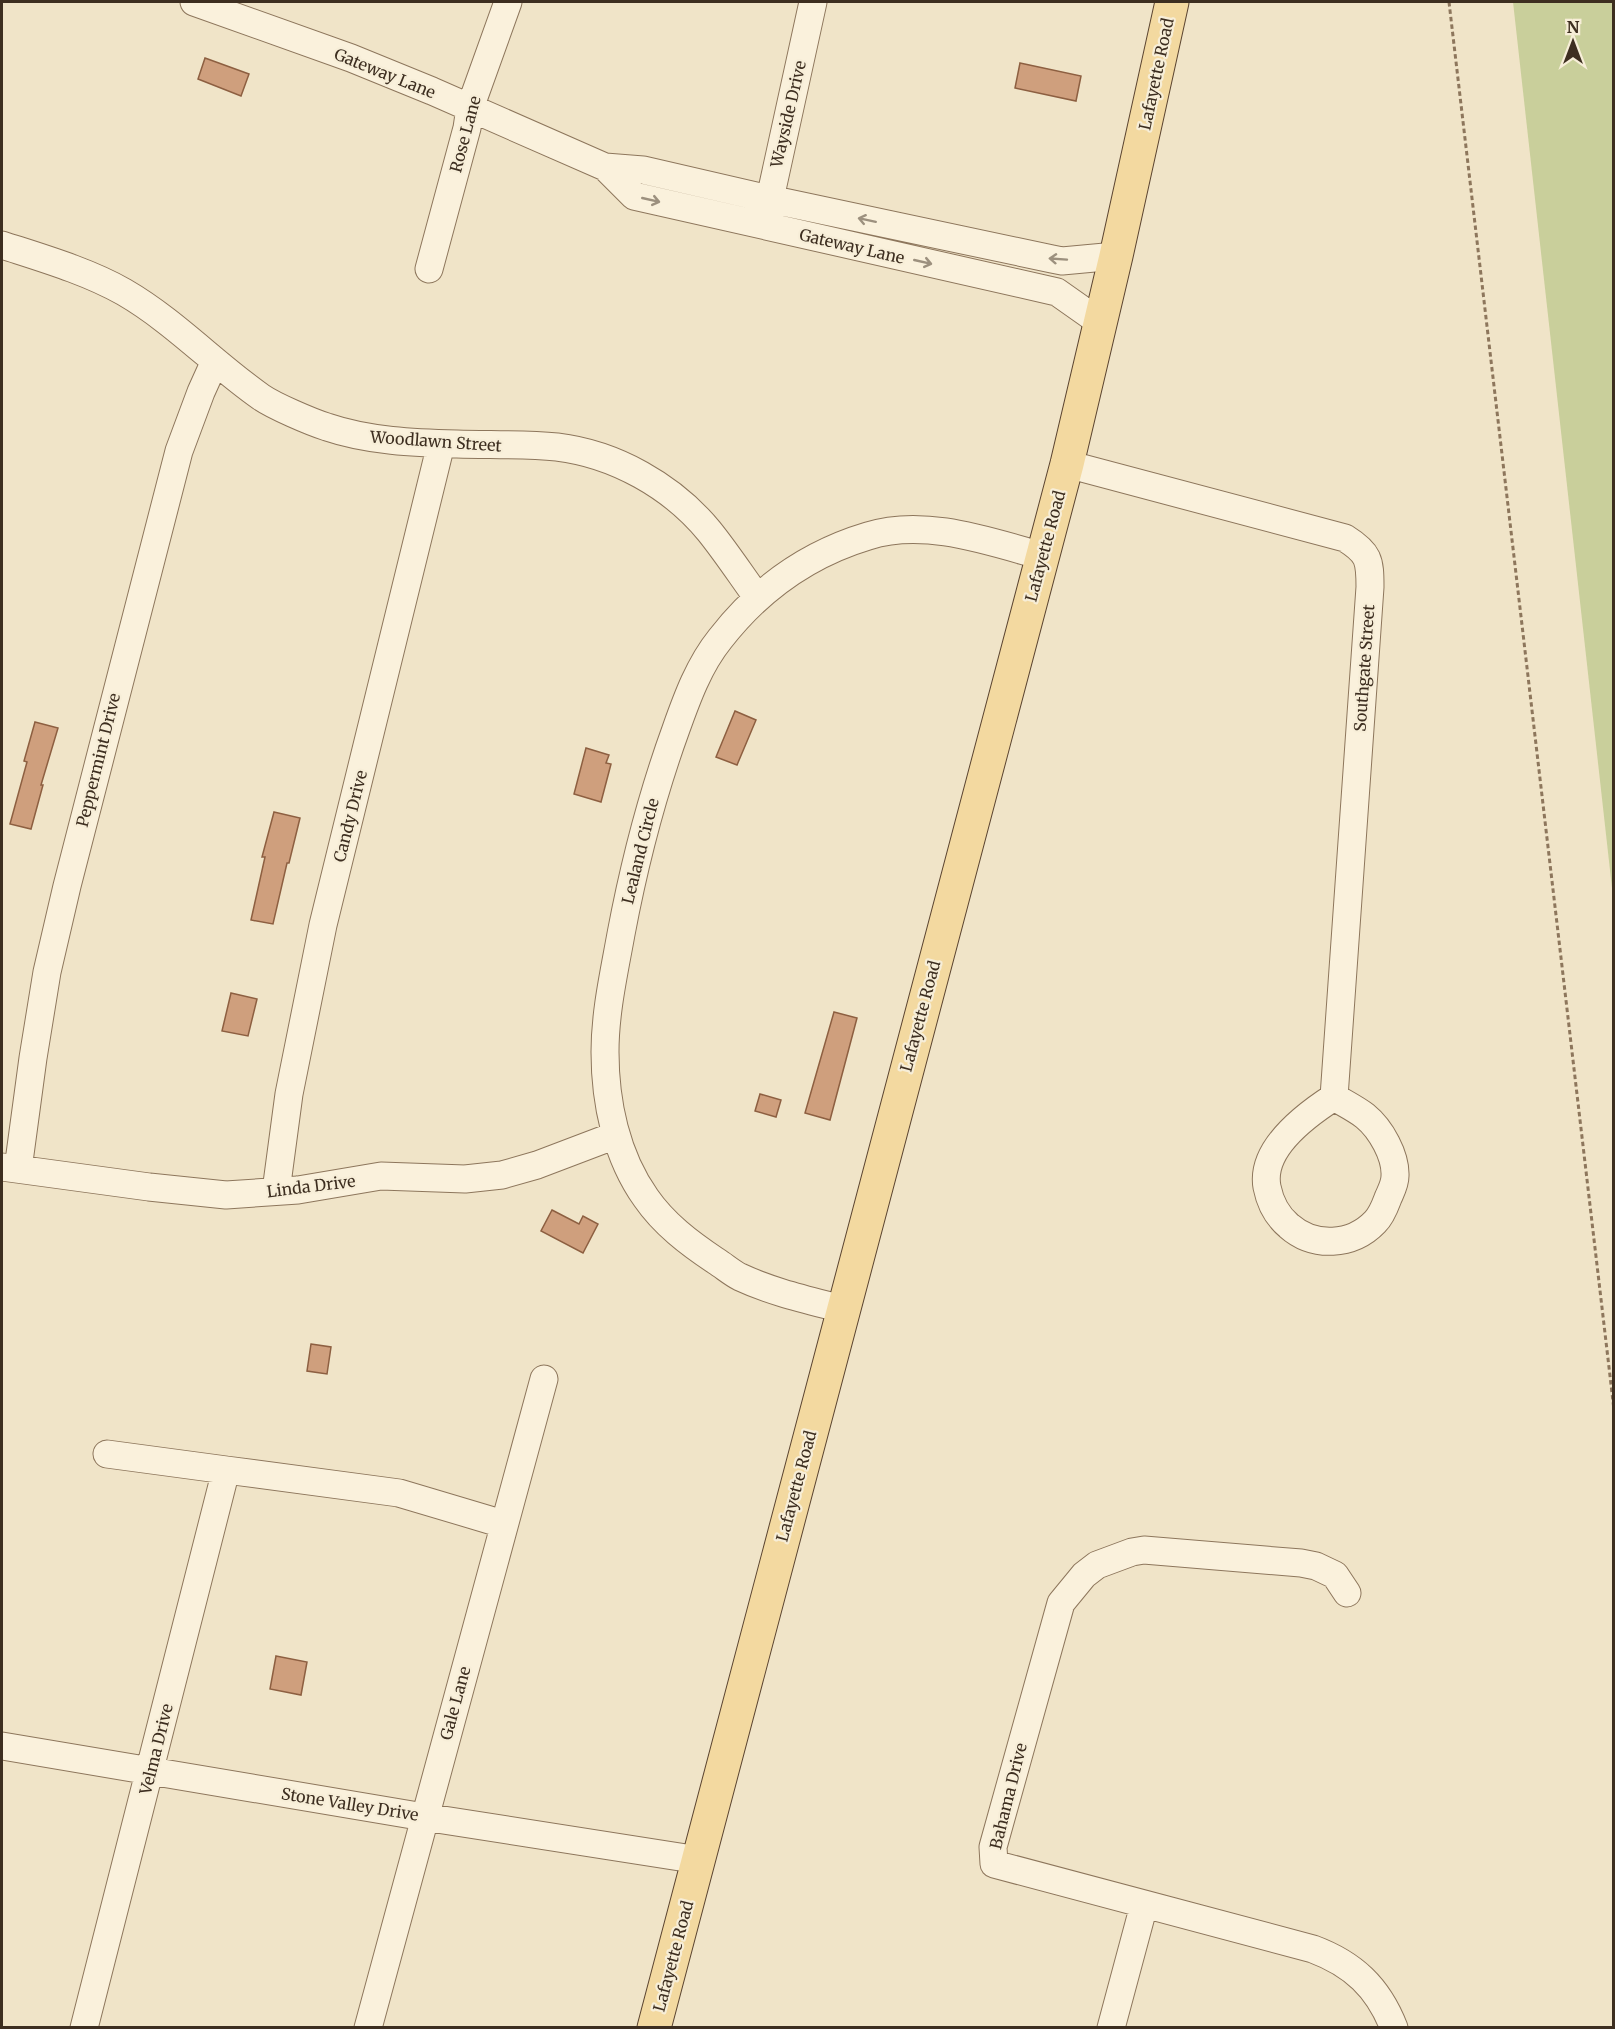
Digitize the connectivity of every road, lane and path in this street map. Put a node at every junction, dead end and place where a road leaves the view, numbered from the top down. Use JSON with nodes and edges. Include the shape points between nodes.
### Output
{"nodes":[{"id":1,"x":194,"y":2,"type":"edge"},
{"id":2,"x":508,"y":2,"type":"edge"},
{"id":3,"x":813,"y":2,"type":"edge"},
{"id":4,"x":1172,"y":2,"type":"edge"},
{"id":5,"x":1449,"y":2,"type":"edge"},
{"id":6,"x":470,"y":108,"type":"junction"},
{"id":7,"x":605,"y":167,"type":"junction"},
{"id":8,"x":769,"y":199,"type":"junction"},
{"id":9,"x":764,"y":227,"type":"junction"},
{"id":10,"x":2,"y":245,"type":"edge"},
{"id":11,"x":1015,"y":252,"type":"junction"},
{"id":12,"x":1116,"y":256,"type":"junction"},
{"id":13,"x":429,"y":268,"type":"dead end"},
{"id":14,"x":1009,"y":281,"type":"junction"},
{"id":15,"x":1101,"y":323,"type":"junction"},
{"id":16,"x":215,"y":361,"type":"junction"},
{"id":17,"x":441,"y":444,"type":"junction"},
{"id":18,"x":1067,"y":464,"type":"junction"},
{"id":19,"x":1042,"y":556,"type":"junction"},
{"id":20,"x":757,"y":597,"type":"junction"},
{"id":21,"x":1334,"y":1097,"type":"junction"},
{"id":22,"x":616,"y":1135,"type":"junction"},
{"id":23,"x":10,"y":1168,"type":"edge"},
{"id":24,"x":276,"y":1191,"type":"junction"},
{"id":25,"x":842,"y":1309,"type":"junction"},
{"id":26,"x":544,"y":1379,"type":"dead end"},
{"id":27,"x":1614,"y":1410,"type":"edge"},
{"id":28,"x":107,"y":1454,"type":"dead end"},
{"id":29,"x":226,"y":1470,"type":"junction"},
{"id":30,"x":503,"y":1524,"type":"junction"},
{"id":31,"x":1347,"y":1593,"type":"dead end"},
{"id":32,"x":2,"y":1746,"type":"edge"},
{"id":33,"x":150,"y":1772,"type":"junction"},
{"id":34,"x":424,"y":1817,"type":"junction"},
{"id":35,"x":699,"y":1860,"type":"junction"},
{"id":36,"x":1144,"y":1905,"type":"junction"},
{"id":37,"x":84,"y":2028,"type":"edge"},
{"id":38,"x":368,"y":2028,"type":"edge"},
{"id":39,"x":654,"y":2028,"type":"edge"},
{"id":40,"x":1112,"y":2028,"type":"edge"},
{"id":41,"x":1394,"y":2028,"type":"edge"}],
"edges":[{"from":1,"to":6,"type":"street","name":"Gateway Lane","via":[[351,58]]},
{"from":2,"to":6,"type":"street","name":"Rose Lane"},
{"from":3,"to":8,"type":"street","name":"Wayside Drive"},
{"from":4,"to":12,"type":"main road","name":"Lafayette Road"},
{"from":5,"to":27,"type":"path"},
{"from":6,"to":7,"type":"street","name":"Gateway Lane"},
{"from":6,"to":13,"type":"street","name":"Rose Lane"},
{"from":7,"to":8,"type":"street","name":"Gateway Lane","via":[[643,170]]},
{"from":7,"to":9,"type":"street","name":"Gateway Lane","one_way":true,"via":[[634,196]]},
{"from":8,"to":9,"type":"street","name":"Wayside Drive"},
{"from":11,"to":8,"type":"street","name":"Gateway Lane","one_way":true},
{"from":9,"to":14,"type":"street","name":"Gateway Lane","one_way":true},
{"from":10,"to":16,"type":"street","name":"Woodlawn Street","via":[[125,293]]},
{"from":12,"to":11,"type":"street","name":"Gateway Lane","one_way":true,"via":[[1062,261]]},
{"from":11,"to":14,"type":"street"},
{"from":12,"to":15,"type":"main road","name":"Lafayette Road"},
{"from":14,"to":15,"type":"street","name":"Gateway Lane","via":[[1057,292]]},
{"from":15,"to":18,"type":"main road","name":"Lafayette Road"},
{"from":16,"to":17,"type":"street","name":"Woodlawn Street","via":[[263,399],[327,427],[363,436]]},
{"from":16,"to":23,"type":"street","name":"Peppermint Drive","via":[[176,462],[67,885]]},
{"from":17,"to":20,"type":"street","name":"Woodlawn Street","via":[[557,447],[621,465],[658,486],[708,530]]},
{"from":17,"to":24,"type":"street","name":"Candy Drive","via":[[323,925],[289,1094]]},
{"from":18,"to":19,"type":"main road","name":"Lafayette Road"},
{"from":18,"to":21,"type":"street","name":"Southgate Street","via":[[1345,538],[1364,552],[1370,565]]},
{"from":19,"to":20,"type":"street","name":"Lealand Circle","via":[[985,540],[904,530],[870,535],[817,556]]},
{"from":19,"to":25,"type":"main road","name":"Lafayette Road"},
{"from":20,"to":22,"type":"street","name":"Lealand Circle","via":[[718,640],[696,678],[662,765],[639,850],[608,1014],[605,1051]]},
{"from":21,"to":21,"type":"street","via":[[1280,1143],[1266,1176],[1271,1201],[1283,1221],[1306,1238],[1322,1242],[1350,1238],[1376,1221],[1395,1176],[1390,1153],[1375,1127]]},
{"from":22,"to":24,"type":"street","name":"Linda Drive","via":[[502,1175],[465,1179],[381,1176]]},
{"from":22,"to":25,"type":"street","name":"Lealand Circle","via":[[645,1197],[686,1241],[738,1276]]},
{"from":23,"to":24,"type":"street","name":"Linda Drive","via":[[226,1195]]},
{"from":25,"to":35,"type":"main road","name":"Lafayette Road"},
{"from":26,"to":30,"type":"street","name":"Gale Lane"},
{"from":28,"to":29,"type":"street"},
{"from":29,"to":30,"type":"street","via":[[399,1493]]},
{"from":29,"to":33,"type":"street","name":"Velma Drive"},
{"from":30,"to":34,"type":"street","name":"Gale Lane"},
{"from":31,"to":36,"type":"street","name":"Bahama Drive","via":[[1335,1575],[1316,1566],[1144,1550],[1097,1565],[1060,1603],[993,1847],[994,1864]]},
{"from":32,"to":33,"type":"street","name":"Stone Valley Drive"},
{"from":33,"to":34,"type":"street","name":"Stone Valley Drive"},
{"from":33,"to":37,"type":"street","name":"Velma Drive"},
{"from":34,"to":35,"type":"street","name":"Stone Valley Drive"},
{"from":34,"to":38,"type":"street","name":"Gale Lane"},
{"from":35,"to":39,"type":"main road","name":"Lafayette Road"},
{"from":36,"to":40,"type":"street"},
{"from":36,"to":41,"type":"street","name":"Bahama Drive","via":[[1328,1954],[1364,1978],[1387,2010]]}]}
